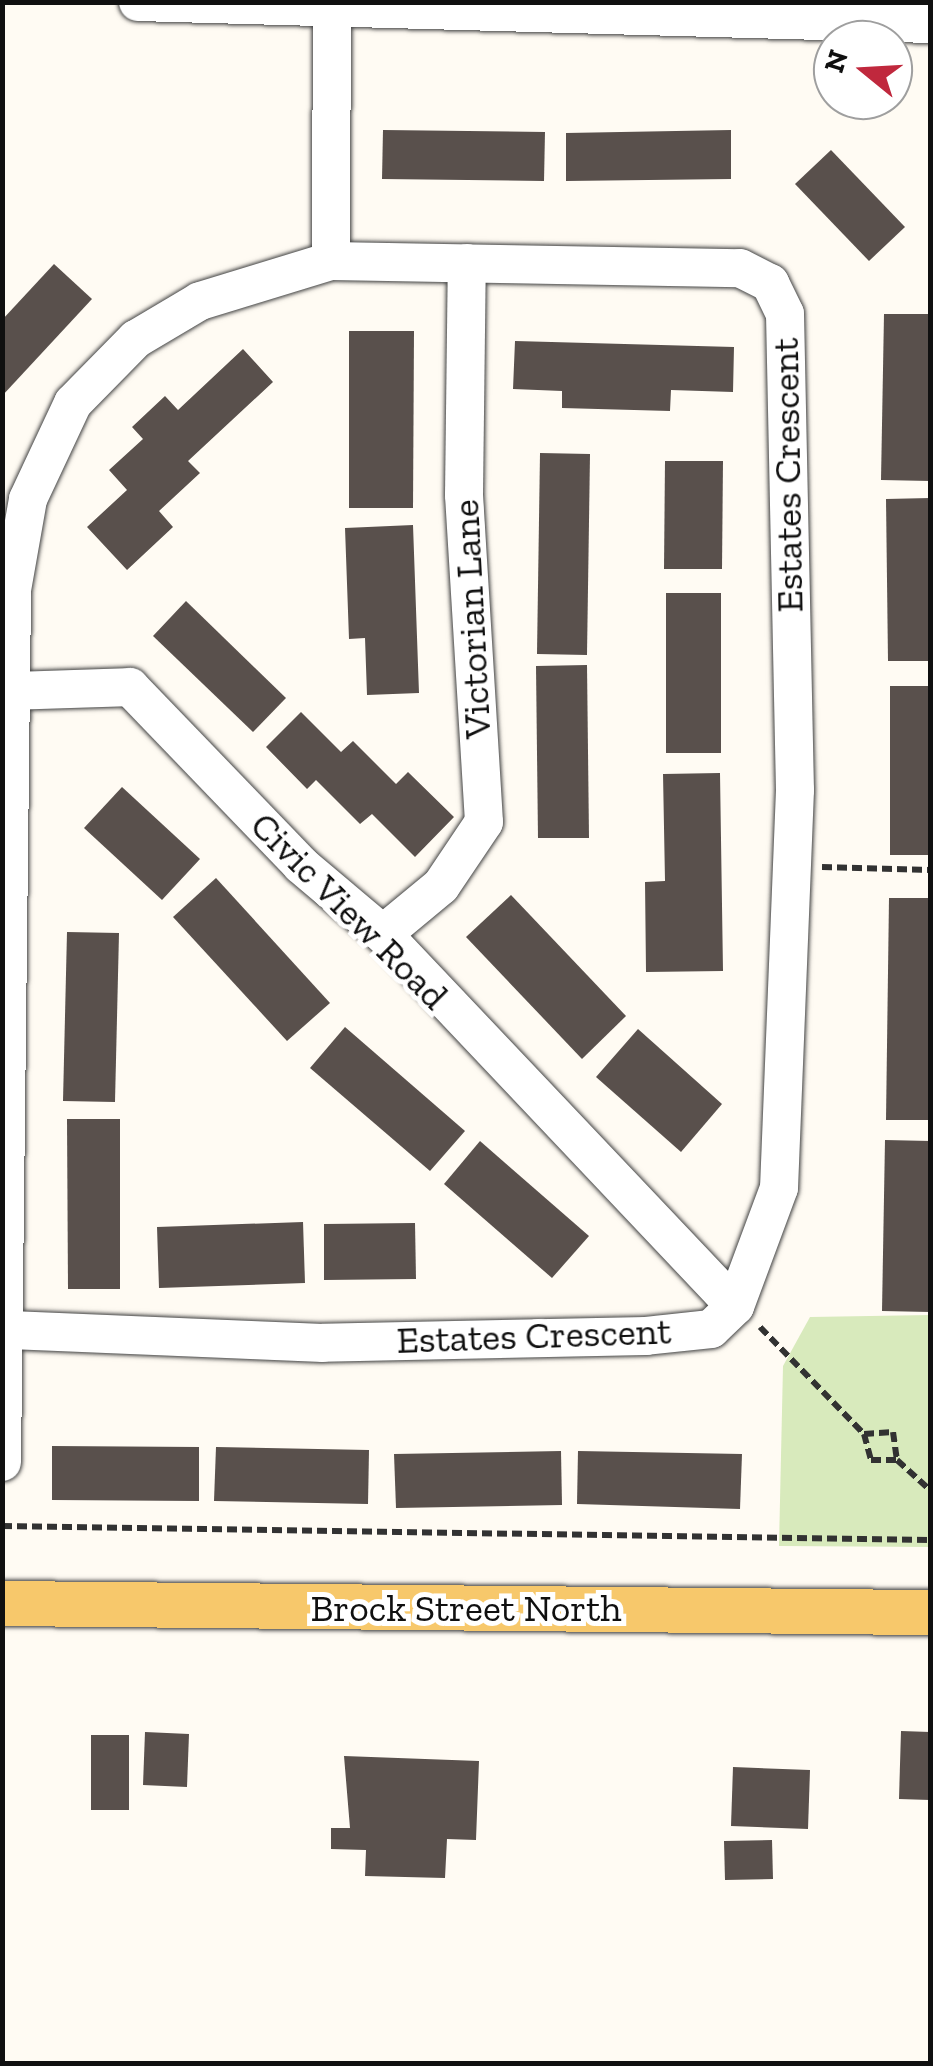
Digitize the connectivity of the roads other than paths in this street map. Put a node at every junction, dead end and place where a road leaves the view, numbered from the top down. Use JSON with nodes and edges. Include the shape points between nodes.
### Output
{"nodes":[{"id":1,"x":138,"y":2,"type":"edge"},
{"id":2,"x":332,"y":7,"type":"edge"},
{"id":3,"x":743,"y":8,"type":"edge"},
{"id":4,"x":930,"y":24,"type":"edge"},
{"id":5,"x":331,"y":260,"type":"junction"},
{"id":6,"x":467,"y":263,"type":"junction"},
{"id":7,"x":12,"y":691,"type":"junction"},
{"id":8,"x":383,"y":934,"type":"junction"},
{"id":9,"x":5,"y":1147,"type":"edge"},
{"id":10,"x":735,"y":1306,"type":"junction"},
{"id":11,"x":10,"y":1330,"type":"junction"},
{"id":12,"x":2,"y":1462,"type":"edge"},
{"id":13,"x":2,"y":1603,"type":"edge"},
{"id":14,"x":930,"y":1612,"type":"edge"}],
"edges":[{"from":1,"to":2,"type":"street"},
{"from":2,"to":3,"type":"street"},
{"from":2,"to":5,"type":"street"},
{"from":3,"to":4,"type":"street"},
{"from":5,"to":6,"type":"street","name":"Estates Crescent"},
{"from":5,"to":7,"type":"street","name":"Estates Crescent","via":[[200,300],[136,339],[73,403],[16,548]]},
{"from":6,"to":8,"type":"street","name":"Victorian Lane","via":[[464,495],[484,822],[464,861]]},
{"from":6,"to":10,"type":"street","name":"Estates Crescent","via":[[740,268],[770,283],[784,314],[790,866],[779,1188]]},
{"from":7,"to":8,"type":"street","name":"Civic View Road","via":[[130,687],[300,865]]},
{"from":7,"to":9,"type":"street","name":"Estates Crescent"},
{"from":8,"to":10,"type":"street","name":"Civic View Road"},
{"from":9,"to":11,"type":"street","name":"Estates Crescent"},
{"from":10,"to":11,"type":"street","name":"Estates Crescent","via":[[711,1329],[646,1336],[323,1343]]},
{"from":11,"to":12,"type":"street","name":"Estates Crescent"},
{"from":13,"to":14,"type":"main road","name":"Brock Street North"}]}
